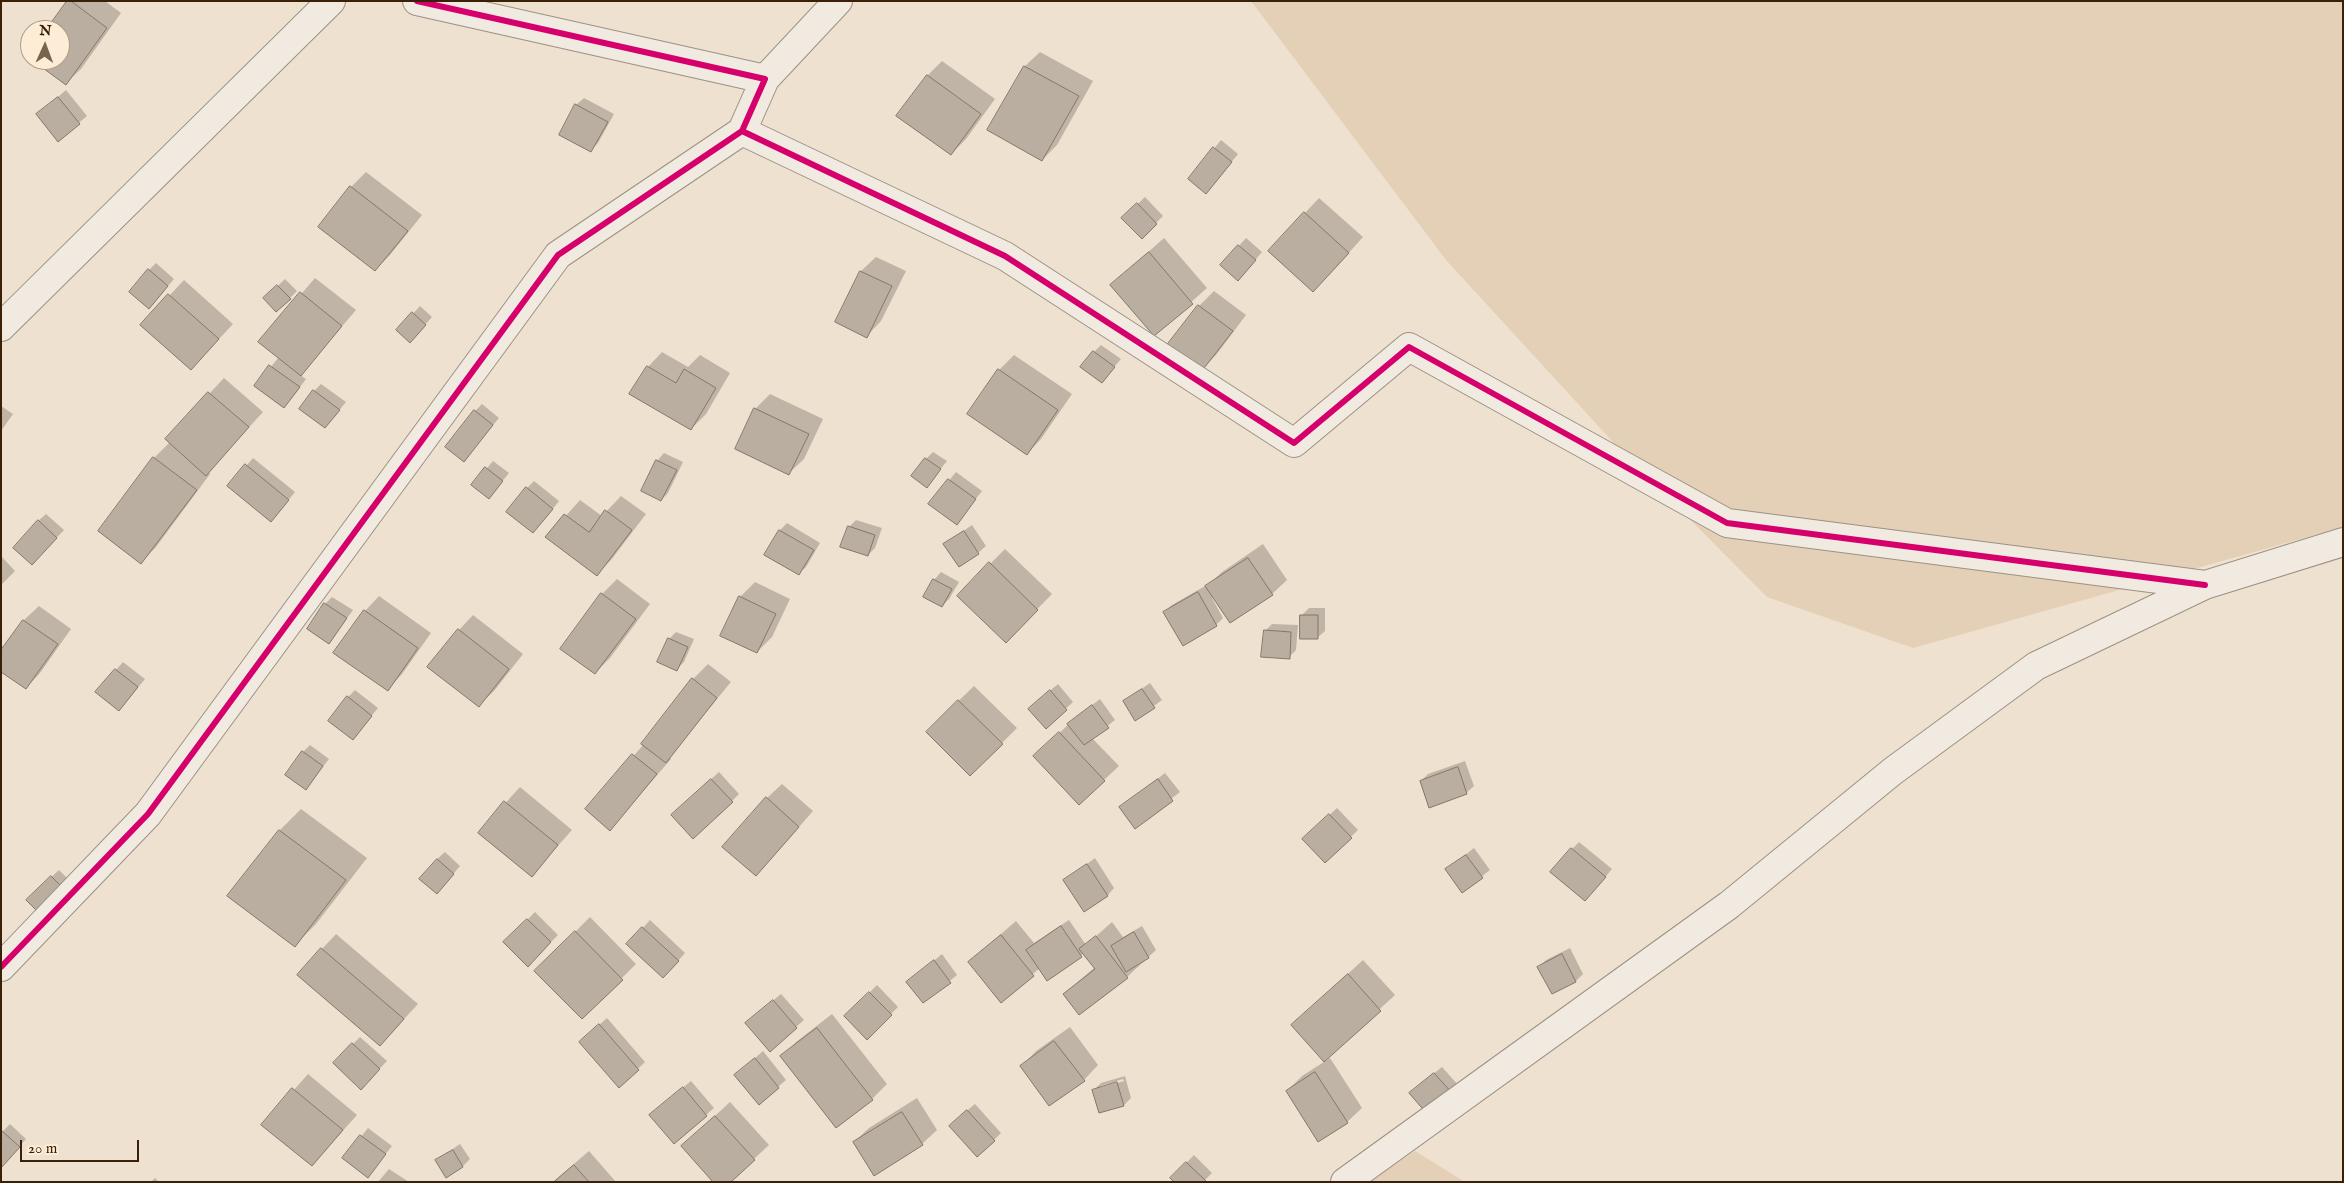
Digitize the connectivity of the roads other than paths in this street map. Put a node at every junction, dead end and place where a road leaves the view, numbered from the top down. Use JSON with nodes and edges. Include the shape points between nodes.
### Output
{"nodes":[{"id":1,"x":331,"y":1,"type":"edge"},
{"id":2,"x":417,"y":1,"type":"edge"},
{"id":3,"x":838,"y":1,"type":"edge"},
{"id":4,"x":765,"y":80,"type":"junction"},
{"id":5,"x":742,"y":131,"type":"junction"},
{"id":6,"x":1,"y":327,"type":"edge"},
{"id":7,"x":2343,"y":542,"type":"edge"},
{"id":8,"x":2205,"y":585,"type":"junction"},
{"id":9,"x":1,"y":967,"type":"edge"},
{"id":10,"x":1346,"y":1182,"type":"edge"}],
"edges":[{"from":1,"to":6,"type":"street"},
{"from":2,"to":4,"type":"street"},
{"from":3,"to":4,"type":"street"},
{"from":4,"to":5,"type":"street"},
{"from":5,"to":8,"type":"street","via":[[1005,256],[1294,443],[1409,347],[1727,523]]},
{"from":5,"to":9,"type":"street","via":[[558,256],[148,814]]},
{"from":7,"to":8,"type":"street"},
{"from":8,"to":10,"type":"street","via":[[2036,666],[1893,771],[1729,905]]}]}
